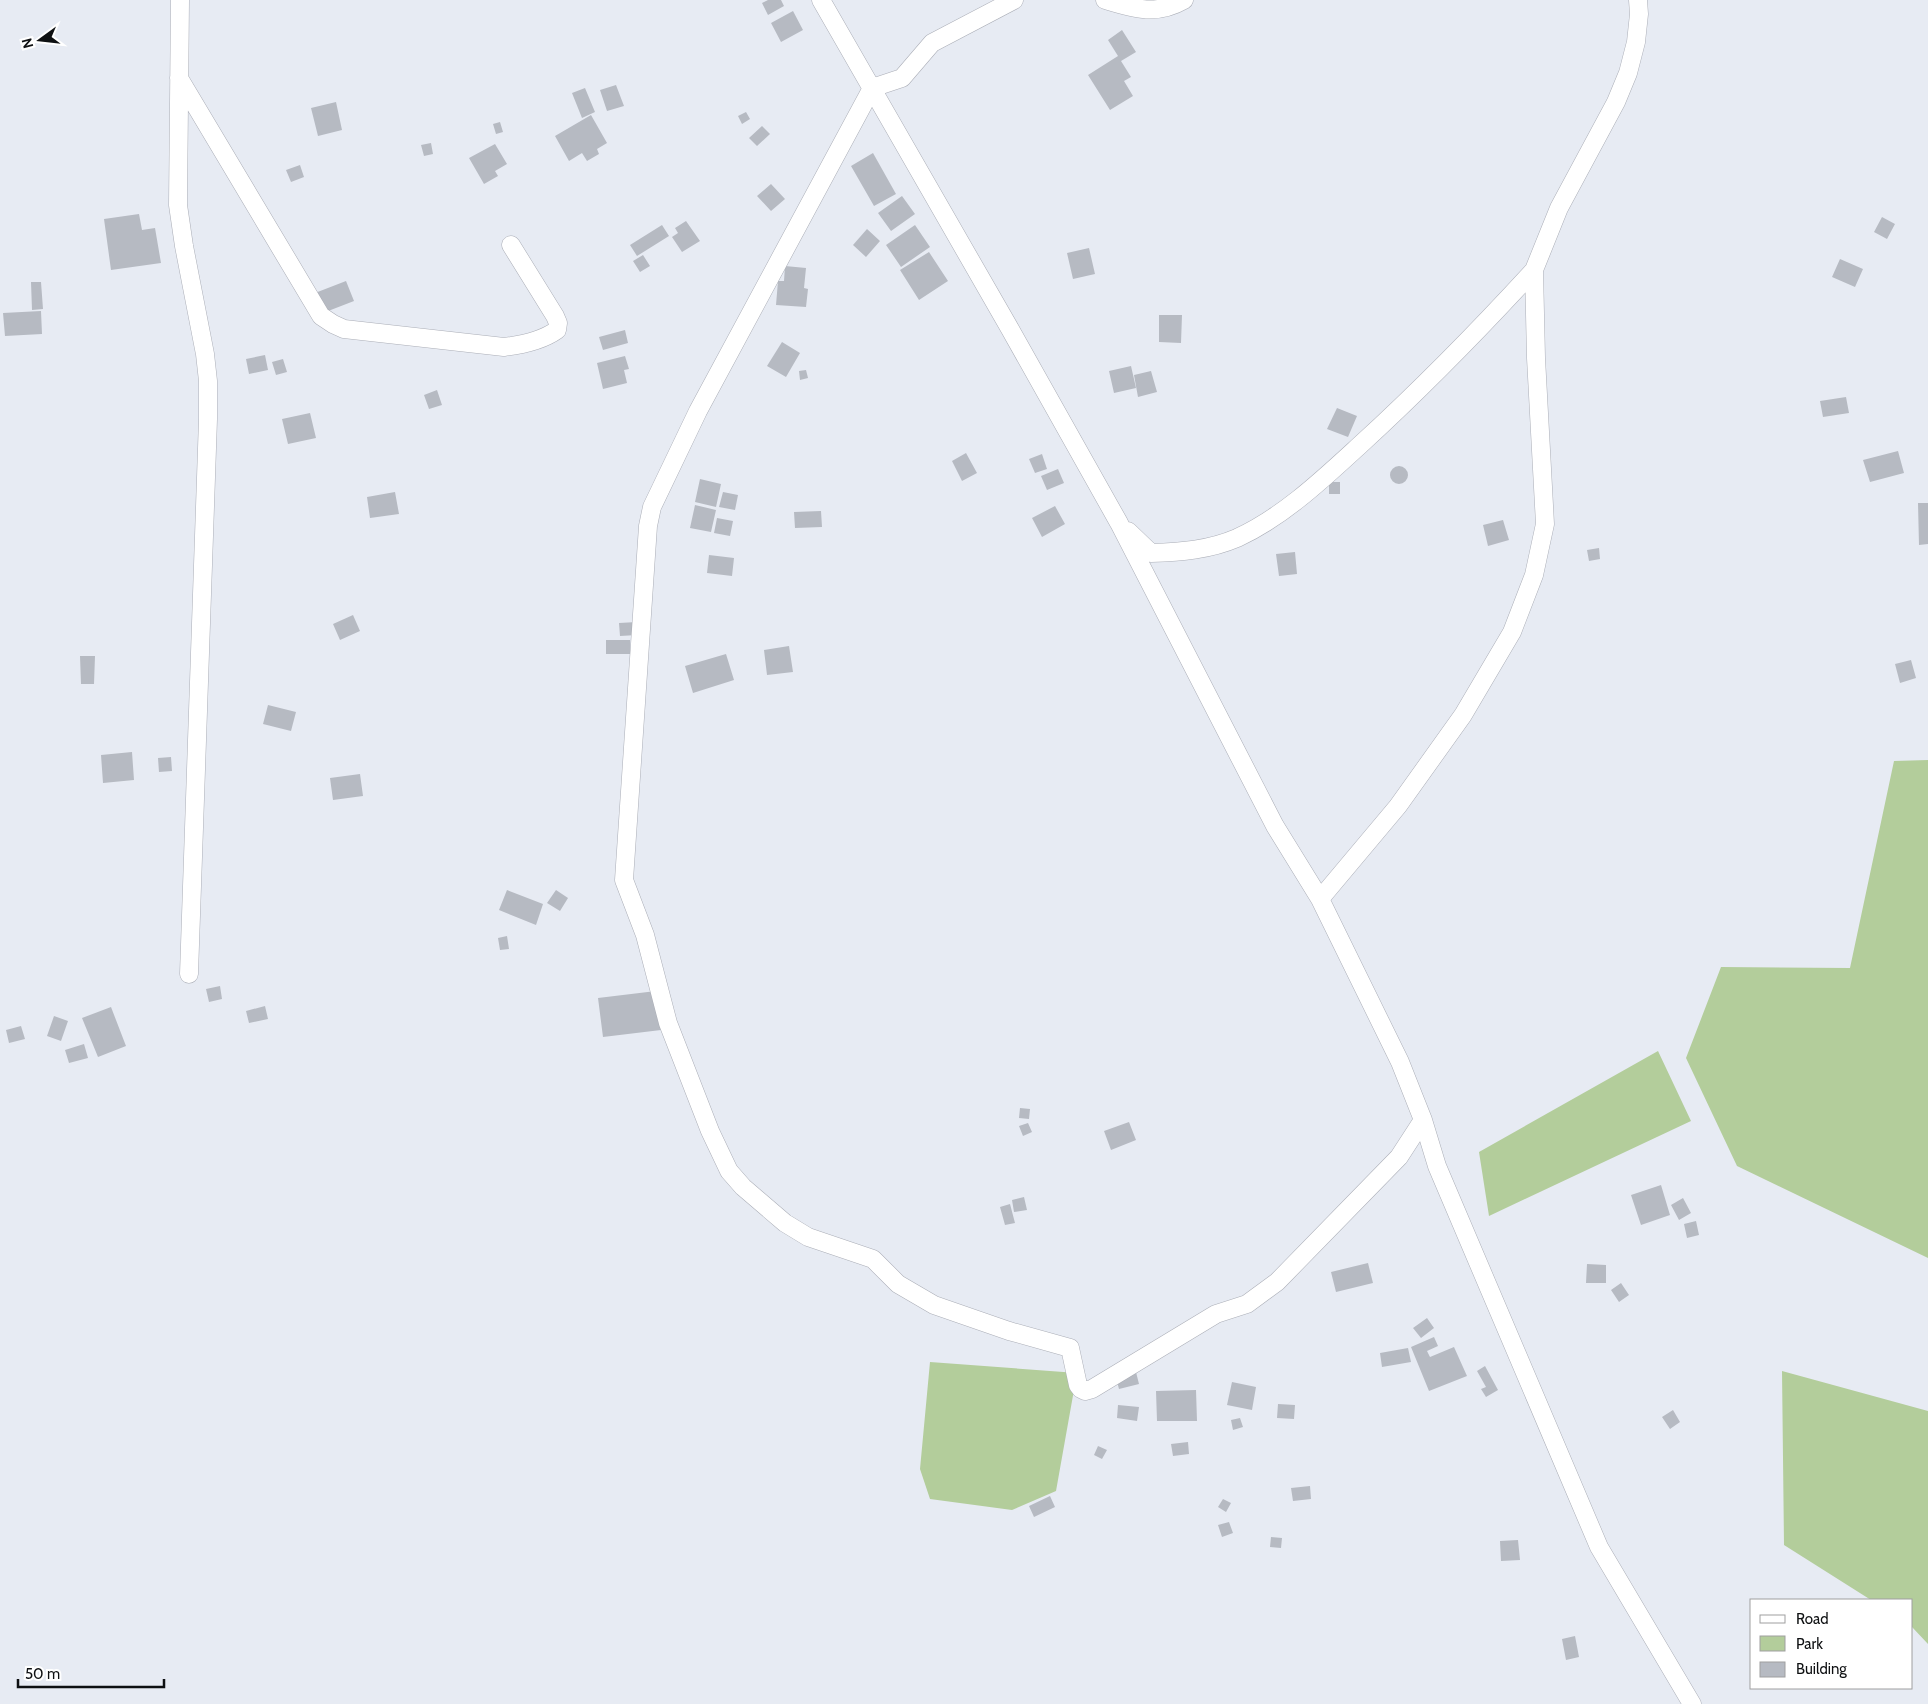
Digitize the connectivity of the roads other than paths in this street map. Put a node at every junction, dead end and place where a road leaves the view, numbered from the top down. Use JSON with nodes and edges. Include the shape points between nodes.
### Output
{"nodes":[{"id":1,"x":180,"y":0,"type":"edge"},
{"id":2,"x":821,"y":0,"type":"edge"},
{"id":3,"x":1014,"y":0,"type":"edge"},
{"id":4,"x":1105,"y":0,"type":"edge"},
{"id":5,"x":1184,"y":0,"type":"edge"},
{"id":6,"x":1638,"y":0,"type":"edge"},
{"id":7,"x":179,"y":78,"type":"junction"},
{"id":8,"x":872,"y":88,"type":"junction"},
{"id":9,"x":511,"y":245,"type":"dead end"},
{"id":10,"x":1534,"y":270,"type":"junction"},
{"id":11,"x":1119,"y":523,"type":"junction"},
{"id":12,"x":1320,"y":899,"type":"junction"},
{"id":13,"x":189,"y":974,"type":"dead end"},
{"id":14,"x":1423,"y":1120,"type":"junction"},
{"id":15,"x":1692,"y":1704,"type":"edge"}],
"edges":[{"from":1,"to":7,"type":"street"},
{"from":2,"to":8,"type":"street"},
{"from":3,"to":8,"type":"street","via":[[932,43],[902,78]]},
{"from":4,"to":5,"type":"street","via":[[1135,9],[1154,10],[1171,8]]},
{"from":6,"to":10,"type":"street","via":[[1636,42],[1628,73],[1616,102],[1559,208]]},
{"from":7,"to":9,"type":"street","via":[[321,316],[333,324],[344,329],[504,347],[550,335],[557,330],[555,316]]},
{"from":7,"to":13,"type":"street","via":[[178,205],[208,381]]},
{"from":8,"to":11,"type":"street"},
{"from":8,"to":14,"type":"street","via":[[698,411],[652,507],[648,526],[624,880],[645,935],[668,1023],[729,1171],[743,1188],[785,1224],[808,1237],[873,1259],[898,1284],[934,1305],[1070,1348],[1078,1385],[1085,1391],[1216,1314],[1248,1304],[1277,1282],[1399,1156]]},
{"from":10,"to":11,"type":"street","via":[[1385,422],[1328,475],[1271,519],[1237,538],[1209,548],[1151,553]]},
{"from":10,"to":12,"type":"street","via":[[1545,524],[1534,575],[1512,632],[1463,715],[1398,806]]},
{"from":11,"to":12,"type":"street","via":[[1276,826]]},
{"from":12,"to":14,"type":"street","via":[[1400,1062]]},
{"from":14,"to":15,"type":"street","via":[[1438,1166],[1599,1547]]}]}
